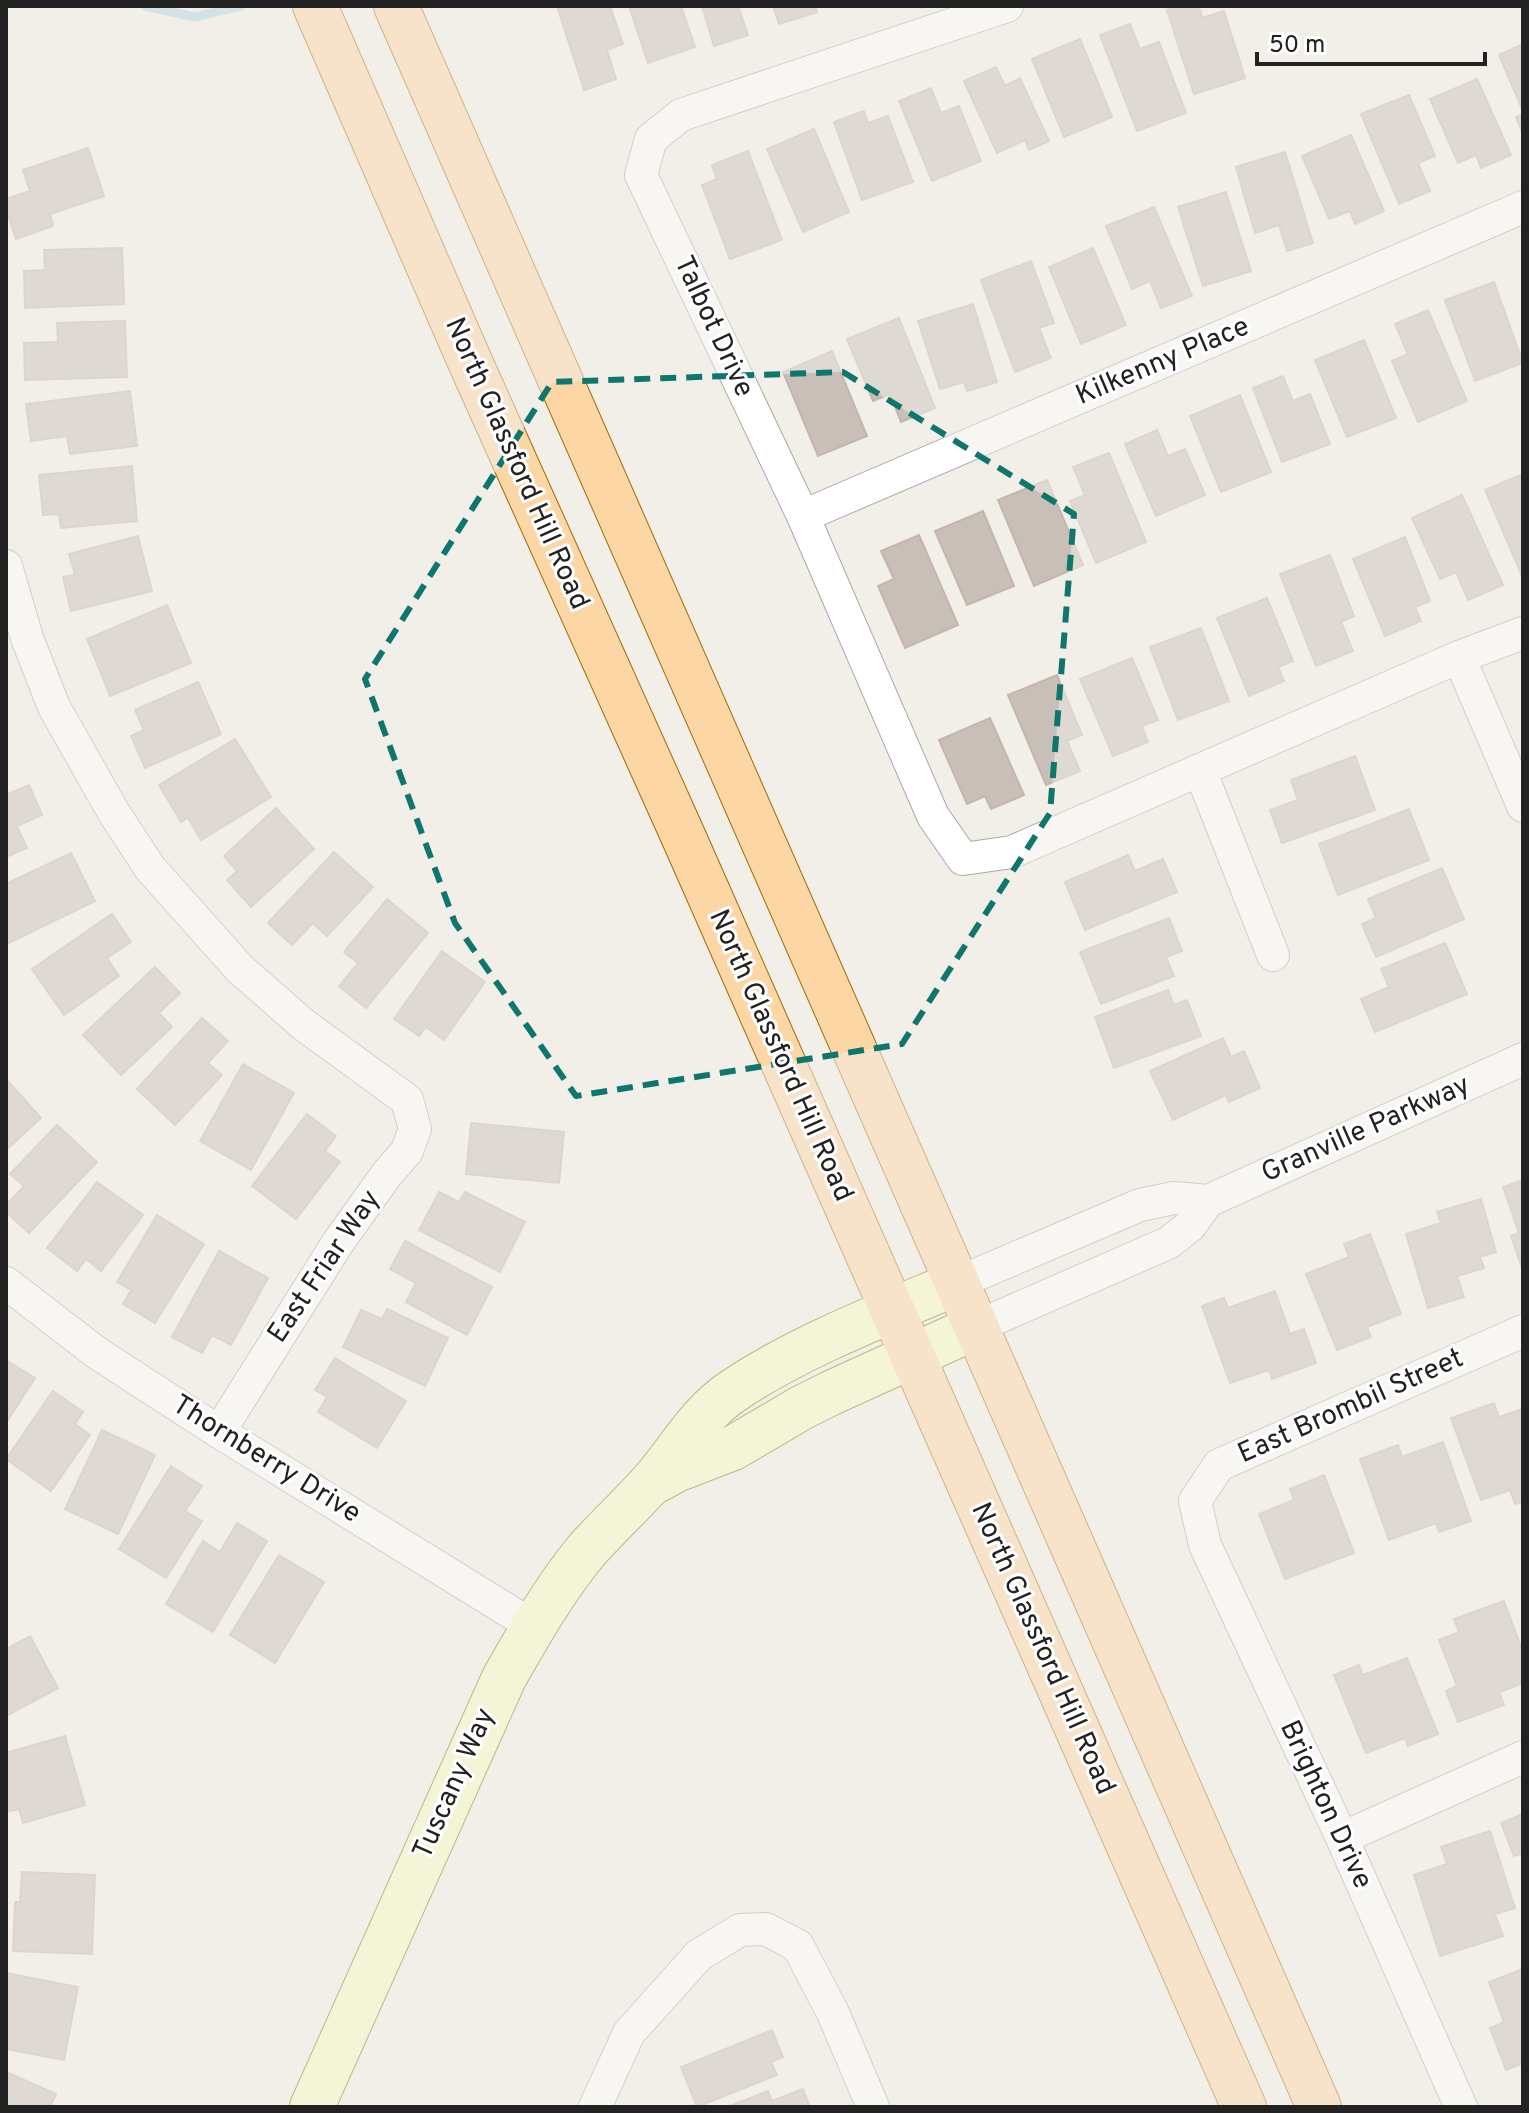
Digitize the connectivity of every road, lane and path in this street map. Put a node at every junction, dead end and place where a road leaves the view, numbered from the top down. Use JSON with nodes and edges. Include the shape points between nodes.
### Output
{"nodes":[{"id":1,"x":315,"y":6,"type":"edge"},
{"id":2,"x":396,"y":6,"type":"edge"},
{"id":3,"x":1007,"y":6,"type":"edge"},
{"id":4,"x":1523,"y":207,"type":"edge"},
{"id":5,"x":803,"y":516,"type":"junction"},
{"id":6,"x":6,"y":566,"type":"edge"},
{"id":7,"x":1523,"y":633,"type":"edge"},
{"id":8,"x":1459,"y":657,"type":"junction"},
{"id":9,"x":1200,"y":770,"type":"junction"},
{"id":10,"x":1523,"y":806,"type":"edge"},
{"id":11,"x":1273,"y":955,"type":"dead end"},
{"id":12,"x":1523,"y":1059,"type":"edge"},
{"id":13,"x":1208,"y":1201,"type":"junction"},
{"id":14,"x":6,"y":1283,"type":"edge"},
{"id":15,"x":957,"y":1283,"type":"junction"},
{"id":16,"x":893,"y":1311,"type":"junction"},
{"id":17,"x":976,"y":1327,"type":"junction"},
{"id":18,"x":1523,"y":1331,"type":"edge"},
{"id":19,"x":912,"y":1356,"type":"junction"},
{"id":20,"x":219,"y":1432,"type":"junction"},
{"id":21,"x":645,"y":1490,"type":"junction"},
{"id":22,"x":1195,"y":1501,"type":"joint"},
{"id":23,"x":533,"y":1626,"type":"junction"},
{"id":24,"x":1523,"y":1757,"type":"edge"},
{"id":25,"x":1342,"y":1838,"type":"junction"},
{"id":26,"x":312,"y":2107,"type":"edge"},
{"id":27,"x":595,"y":2107,"type":"edge"},
{"id":28,"x":873,"y":2107,"type":"edge"},
{"id":29,"x":1244,"y":2107,"type":"edge"},
{"id":30,"x":1319,"y":2107,"type":"edge"},
{"id":31,"x":1461,"y":2107,"type":"edge"}],
"edges":[{"from":1,"to":16,"type":"main road","name":"North Glassford Hill Road"},
{"from":2,"to":15,"type":"main road"},
{"from":3,"to":5,"type":"street","name":"Talbot Drive","via":[[681,115],[651,139],[641,175]]},
{"from":4,"to":5,"type":"street","name":"Kilkenny Place"},
{"from":5,"to":9,"type":"street","name":"Talbot Drive","via":[[933,816],[963,859],[1012,852]]},
{"from":6,"to":20,"type":"street","name":"East Friar Way","via":[[54,707],[150,868],[250,979],[407,1100],[415,1129],[407,1151],[337,1244]]},
{"from":7,"to":8,"type":"street"},
{"from":8,"to":9,"type":"street"},
{"from":8,"to":10,"type":"street"},
{"from":9,"to":11,"type":"street"},
{"from":12,"to":13,"type":"street","name":"Granville Parkway"},
{"from":13,"to":15,"type":"street","name":"Granville Parkway","via":[[1174,1198],[1140,1205]]},
{"from":13,"to":17,"type":"street","name":"Granville Parkway","via":[[1190,1226],[1168,1243]]},
{"from":14,"to":20,"type":"street","name":"Thornberry Drive","via":[[97,1353]]},
{"from":15,"to":16,"type":"street","name":"Tuscany Way"},
{"from":15,"to":17,"type":"main road"},
{"from":16,"to":19,"type":"main road","name":"North Glassford Hill Road"},
{"from":16,"to":21,"type":"street","name":"Tuscany Way","via":[[733,1391],[697,1423]]},
{"from":17,"to":19,"type":"street","name":"Tuscany Way"},
{"from":17,"to":30,"type":"main road"},
{"from":18,"to":22,"type":"street","name":"East Brombil Street","via":[[1219,1465]]},
{"from":19,"to":21,"type":"street","name":"Tuscany Way"},
{"from":19,"to":29,"type":"main road","name":"North Glassford Hill Road"},
{"from":20,"to":23,"type":"street","name":"Thornberry Drive"},
{"from":21,"to":23,"type":"street","name":"Tuscany Way","via":[[585,1553]]},
{"from":22,"to":25,"type":"street","name":"Brighton Drive","via":[[1205,1545]]},
{"from":23,"to":26,"type":"street","name":"Tuscany Way","via":[[476,1738]]},
{"from":24,"to":25,"type":"street"},
{"from":25,"to":31,"type":"street","name":"Brighton Drive"},
{"from":27,"to":28,"type":"street","via":[[629,2033],[699,1955],[740,1930],[766,1929],[798,1946]]}]}
